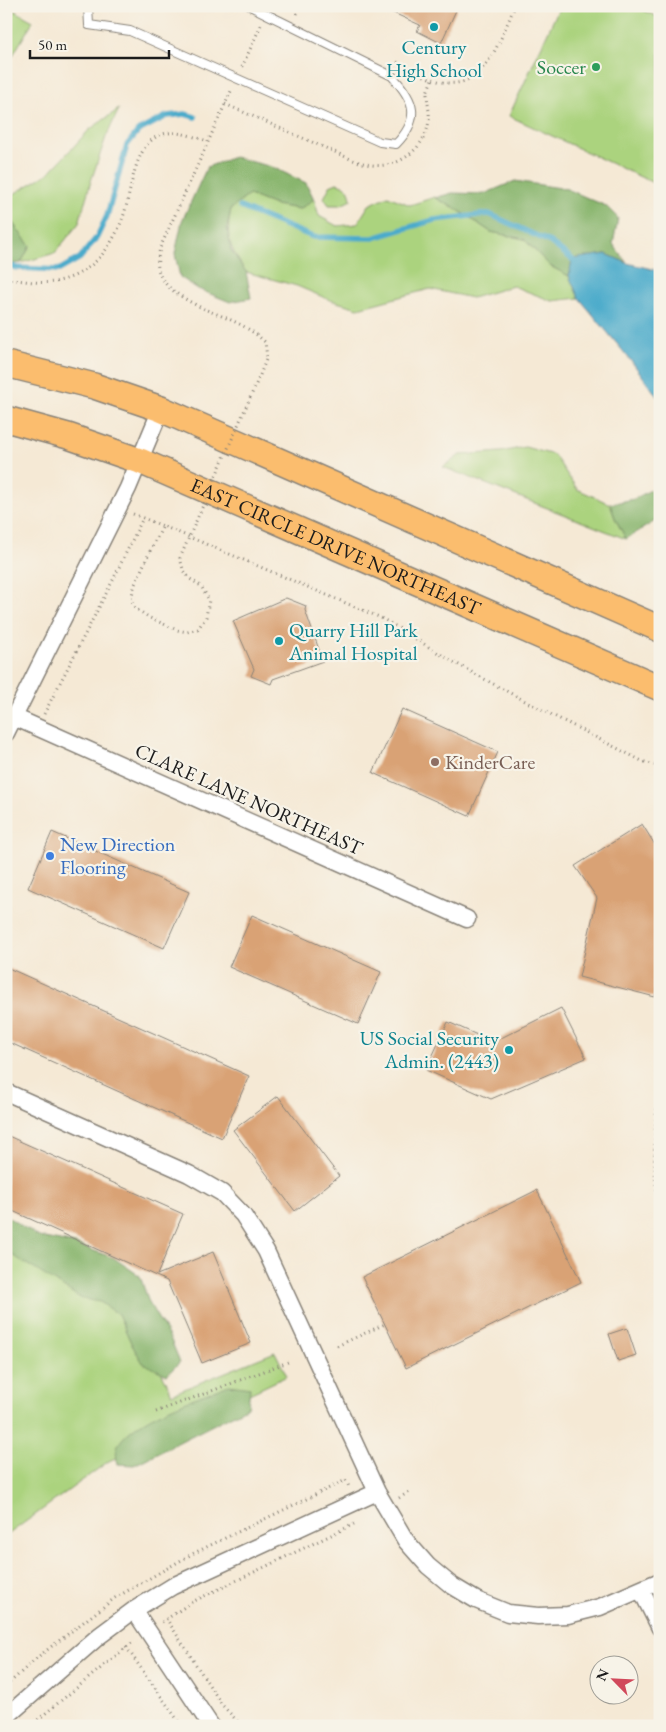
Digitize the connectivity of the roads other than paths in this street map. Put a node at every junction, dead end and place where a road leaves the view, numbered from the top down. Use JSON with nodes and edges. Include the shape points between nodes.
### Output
{"nodes":[{"id":1,"x":88,"y":6,"type":"edge"},
{"id":2,"x":250,"y":6,"type":"edge"},
{"id":3,"x":6,"y":364,"type":"edge"},
{"id":4,"x":161,"y":409,"type":"junction"},
{"id":5,"x":6,"y":419,"type":"edge"},
{"id":6,"x":140,"y":461,"type":"junction"},
{"id":7,"x":660,"y":629,"type":"edge"},
{"id":8,"x":660,"y":688,"type":"edge"},
{"id":9,"x":14,"y":717,"type":"junction"},
{"id":10,"x":6,"y":733,"type":"edge"},
{"id":11,"x":466,"y":919,"type":"dead end"},
{"id":12,"x":6,"y":1092,"type":"edge"},
{"id":13,"x":377,"y":1492,"type":"junction"},
{"id":14,"x":660,"y":1581,"type":"edge"},
{"id":15,"x":641,"y":1590,"type":"junction"},
{"id":16,"x":134,"y":1610,"type":"junction"},
{"id":17,"x":660,"y":1628,"type":"edge"},
{"id":18,"x":6,"y":1717,"type":"edge"},
{"id":19,"x":211,"y":1726,"type":"edge"}],
"edges":[{"from":1,"to":2,"type":"lane","via":[[89,25],[130,31],[380,142],[396,144],[406,133],[412,119],[412,104],[392,76]]},
{"from":3,"to":4,"type":"main road","via":[[94,386]]},
{"from":4,"to":6,"type":"street"},
{"from":4,"to":7,"type":"main road"},
{"from":5,"to":6,"type":"main road","name":"EAST CIRCLE DRIVE NORTHEAST"},
{"from":6,"to":8,"type":"main road","name":"EAST CIRCLE DRIVE NORTHEAST"},
{"from":6,"to":9,"type":"street"},
{"from":9,"to":10,"type":"street"},
{"from":9,"to":11,"type":"street","name":"CLARE LANE NORTHEAST"},
{"from":12,"to":13,"type":"street","via":[[188,1174],[222,1193],[238,1210],[266,1251]]},
{"from":13,"to":15,"type":"street","via":[[406,1542],[428,1566],[476,1600],[508,1613],[568,1615],[600,1607]]},
{"from":13,"to":16,"type":"street","via":[[173,1586]]},
{"from":14,"to":15,"type":"street"},
{"from":15,"to":17,"type":"street"},
{"from":16,"to":18,"type":"street"},
{"from":16,"to":19,"type":"street"}]}
